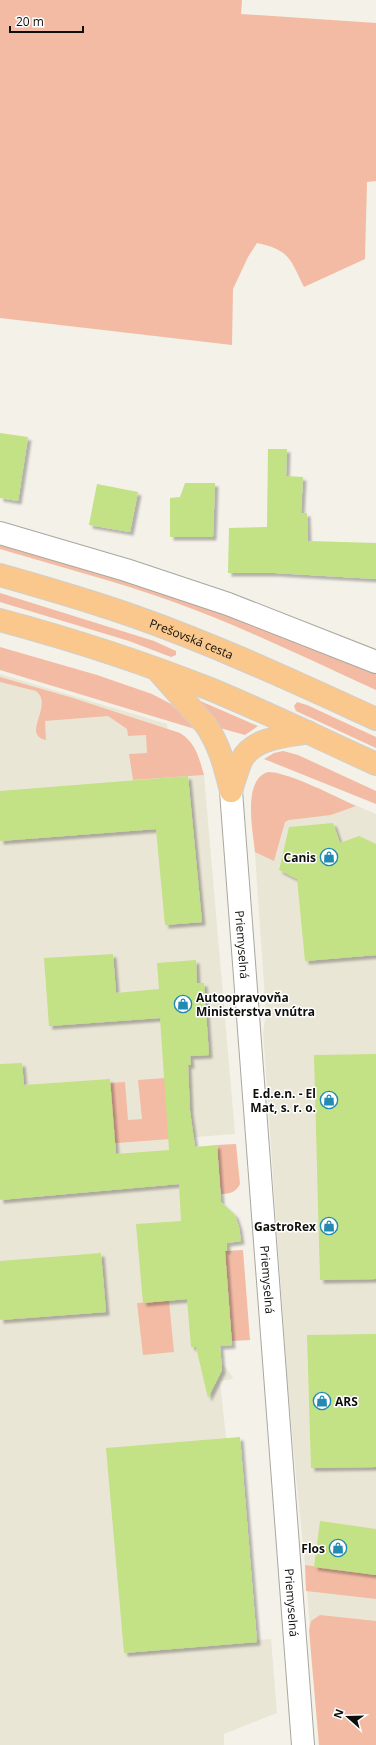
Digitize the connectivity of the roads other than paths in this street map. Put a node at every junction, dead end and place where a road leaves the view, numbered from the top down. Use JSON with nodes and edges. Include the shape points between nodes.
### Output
{"nodes":[{"id":1,"x":0,"y":533,"type":"edge"},
{"id":2,"x":0,"y":575,"type":"edge"},
{"id":3,"x":0,"y":620,"type":"edge"},
{"id":4,"x":376,"y":662,"type":"edge"},
{"id":5,"x":157,"y":669,"type":"junction"},
{"id":6,"x":376,"y":719,"type":"edge"},
{"id":7,"x":308,"y":732,"type":"junction"},
{"id":8,"x":376,"y":764,"type":"edge"},
{"id":9,"x":230,"y":791,"type":"junction"},
{"id":10,"x":303,"y":1745,"type":"edge"}],
"edges":[{"from":1,"to":4,"type":"street","via":[[228,604]]},
{"from":2,"to":6,"type":"highway","name":"Prešovská cesta","via":[[112,609],[181,634],[247,660]]},
{"from":3,"to":5,"type":"highway"},
{"from":5,"to":7,"type":"highway"},
{"from":5,"to":9,"type":"highway","via":[[212,734],[223,759]]},
{"from":7,"to":8,"type":"highway"},
{"from":7,"to":9,"type":"highway","via":[[256,744],[242,761]]},
{"from":9,"to":10,"type":"street","name":"Priemyselná"}]}
